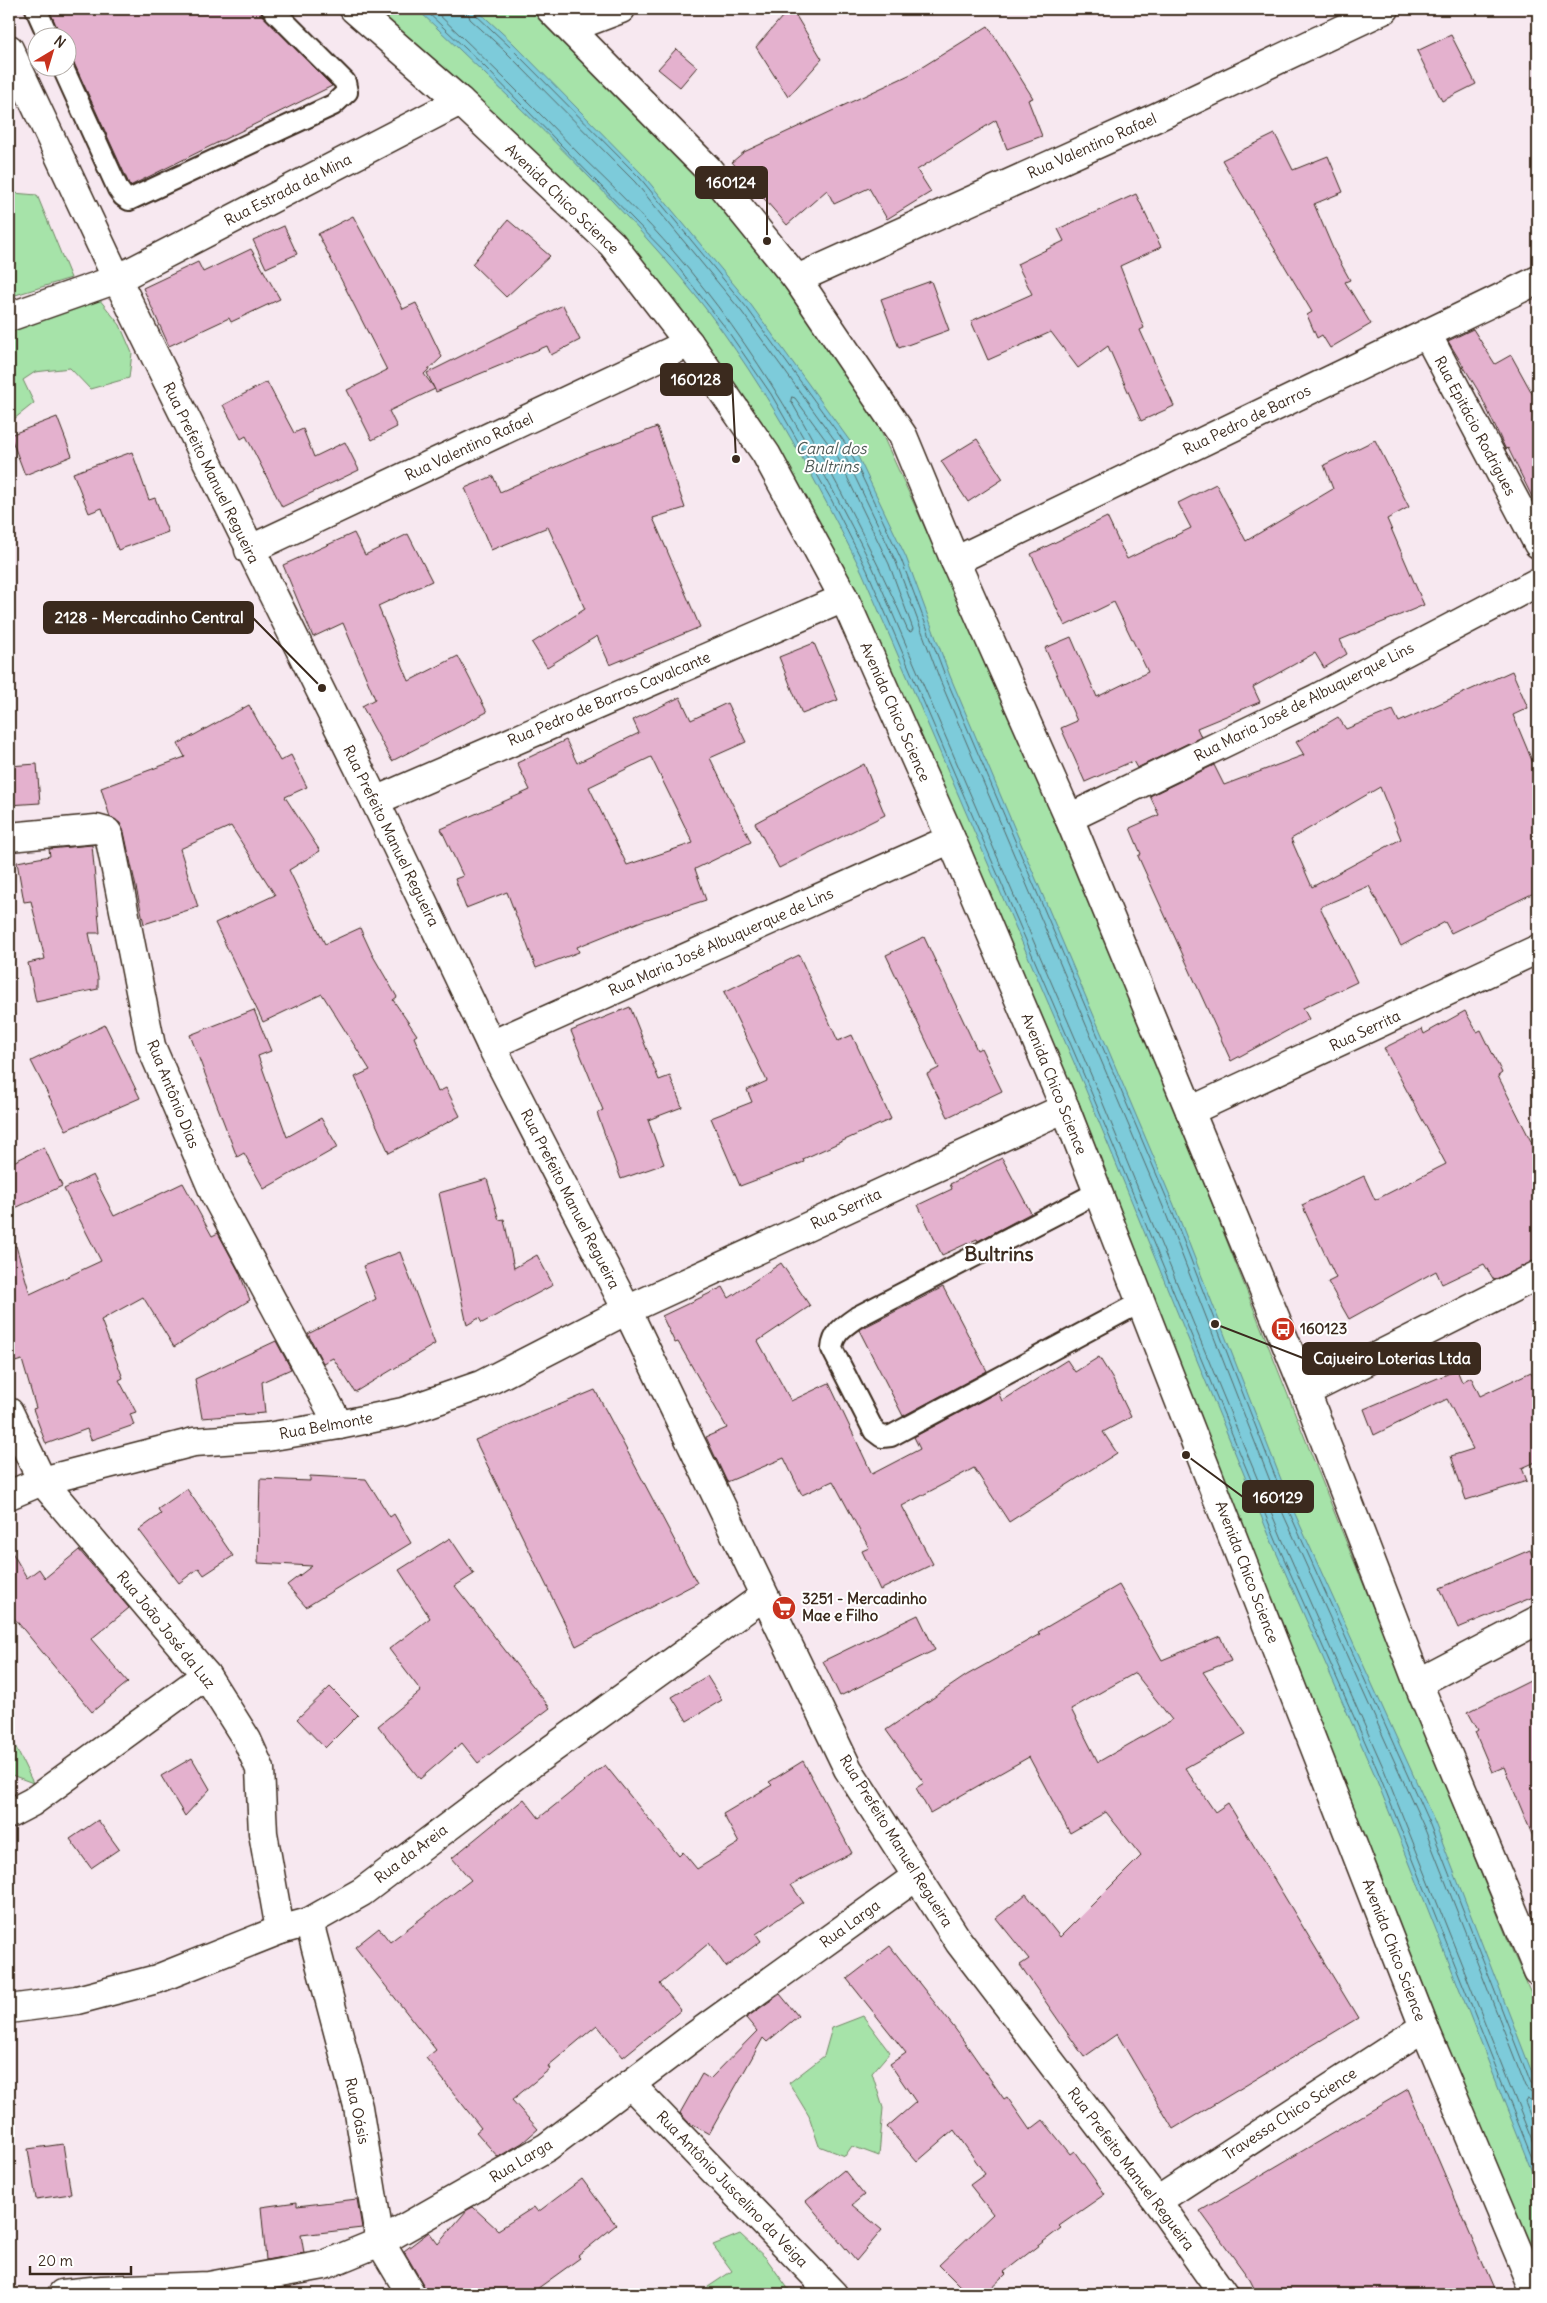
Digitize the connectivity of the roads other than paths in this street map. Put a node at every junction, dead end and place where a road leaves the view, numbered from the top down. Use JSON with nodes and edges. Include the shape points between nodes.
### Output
{"nodes":[{"id":1,"x":36,"y":9,"type":"edge"},
{"id":2,"x":272,"y":9,"type":"edge"},
{"id":3,"x":354,"y":9,"type":"edge"},
{"id":4,"x":550,"y":9,"type":"edge"},
{"id":5,"x":621,"y":9,"type":"edge"},
{"id":6,"x":1385,"y":9,"type":"edge"},
{"id":7,"x":45,"y":28,"type":"edge"},
{"id":8,"x":571,"y":28,"type":"junction"},
{"id":9,"x":9,"y":49,"type":"edge"},
{"id":10,"x":68,"y":78,"type":"edge"},
{"id":11,"x":460,"y":101,"type":"junction"},
{"id":12,"x":117,"y":279,"type":"junction"},
{"id":13,"x":797,"y":279,"type":"junction"},
{"id":14,"x":1538,"y":280,"type":"edge"},
{"id":15,"x":9,"y":317,"type":"edge"},
{"id":16,"x":1427,"y":334,"type":"junction"},
{"id":17,"x":689,"y":344,"type":"junction"},
{"id":18,"x":1538,"y":544,"type":"edge"},
{"id":19,"x":249,"y":550,"type":"junction"},
{"id":20,"x":955,"y":561,"type":"junction"},
{"id":21,"x":1538,"y":582,"type":"edge"},
{"id":22,"x":844,"y":598,"type":"junction"},
{"id":23,"x":375,"y":800,"type":"junction"},
{"id":24,"x":1069,"y":818,"type":"junction"},
{"id":25,"x":9,"y":837,"type":"edge"},
{"id":26,"x":951,"y":839,"type":"junction"},
{"id":27,"x":1538,"y":949,"type":"edge"},
{"id":28,"x":491,"y":1045,"type":"junction"},
{"id":29,"x":1065,"y":1108,"type":"junction"},
{"id":30,"x":1190,"y":1112,"type":"junction"},
{"id":31,"x":1098,"y":1192,"type":"junction"},
{"id":32,"x":1538,"y":1275,"type":"edge"},
{"id":33,"x":1141,"y":1302,"type":"junction"},
{"id":34,"x":627,"y":1310,"type":"junction"},
{"id":35,"x":1306,"y":1392,"type":"junction"},
{"id":36,"x":9,"y":1412,"type":"edge"},
{"id":37,"x":339,"y":1425,"type":"junction"},
{"id":38,"x":42,"y":1482,"type":"junction"},
{"id":39,"x":9,"y":1495,"type":"edge"},
{"id":40,"x":764,"y":1596,"type":"junction"},
{"id":41,"x":1538,"y":1620,"type":"edge"},
{"id":42,"x":206,"y":1675,"type":"junction"},
{"id":43,"x":1418,"y":1682,"type":"junction"},
{"id":44,"x":9,"y":1814,"type":"edge"},
{"id":45,"x":916,"y":1876,"type":"junction"},
{"id":46,"x":309,"y":1922,"type":"junction"},
{"id":47,"x":280,"y":1930,"type":"junction"},
{"id":48,"x":1538,"y":1971,"type":"edge"},
{"id":49,"x":9,"y":2009,"type":"edge"},
{"id":50,"x":1424,"y":2027,"type":"junction"},
{"id":51,"x":630,"y":2084,"type":"junction"},
{"id":52,"x":1157,"y":2201,"type":"junction"},
{"id":53,"x":380,"y":2242,"type":"junction"},
{"id":54,"x":62,"y":2294,"type":"edge"},
{"id":55,"x":411,"y":2294,"type":"edge"},
{"id":56,"x":833,"y":2294,"type":"edge"},
{"id":57,"x":1223,"y":2294,"type":"edge"},
{"id":58,"x":1536,"y":2294,"type":"edge"}],
"edges":[{"from":1,"to":7,"type":"lane"},
{"from":2,"to":10,"type":"lane","via":[[345,82],[347,92],[333,104],[129,200],[118,189]]},
{"from":3,"to":11,"type":"street","name":"Avenida Chico Science"},
{"from":4,"to":8,"type":"street"},
{"from":5,"to":8,"type":"street"},
{"from":6,"to":13,"type":"street","name":"Rua Valentino Rafael"},
{"from":8,"to":13,"type":"street","via":[[708,169]]},
{"from":9,"to":12,"type":"street","name":"Rua Prefeito Manuel Regueira"},
{"from":11,"to":12,"type":"street","name":"Rua Estrada da Mina"},
{"from":11,"to":17,"type":"street","name":"Avenida Chico Science","via":[[612,244]]},
{"from":12,"to":15,"type":"street","name":"Rua Estrada da Mina"},
{"from":12,"to":19,"type":"street","name":"Rua Prefeito Manuel Regueira"},
{"from":13,"to":20,"type":"street","via":[[904,436]]},
{"from":14,"to":16,"type":"street","name":"Rua Pedro de Barros"},
{"from":16,"to":18,"type":"street","name":"Rua Epitácio Rodrigues"},
{"from":16,"to":20,"type":"street","name":"Rua Pedro de Barros"},
{"from":17,"to":19,"type":"street","name":"Rua Valentino Rafael"},
{"from":17,"to":22,"type":"street","name":"Avenida Chico Science","via":[[766,454]]},
{"from":19,"to":23,"type":"street","name":"Rua Prefeito Manuel Regueira"},
{"from":20,"to":24,"type":"street"},
{"from":21,"to":24,"type":"street","name":"Rua Maria José de Albuquerque Lins","via":[[1317,698]]},
{"from":22,"to":23,"type":"street","name":"Rua Pedro de Barros Cavalcante"},
{"from":22,"to":26,"type":"street","name":"Avenida Chico Science"},
{"from":23,"to":28,"type":"street","name":"Rua Prefeito Manuel Regueira"},
{"from":24,"to":30,"type":"street"},
{"from":25,"to":37,"type":"street","name":"Rua Antônio Dias","via":[[96,829],[109,835],[151,1046],[215,1195]]},
{"from":26,"to":28,"type":"street","name":"Rua Maria José Albuquerque de Lins"},
{"from":26,"to":29,"type":"street","name":"Avenida Chico Science"},
{"from":27,"to":30,"type":"street","name":"Rua Serrita"},
{"from":28,"to":34,"type":"street","name":"Rua Prefeito Manuel Regueira"},
{"from":29,"to":31,"type":"street","name":"Avenida Chico Science"},
{"from":29,"to":34,"type":"street","name":"Rua Serrita"},
{"from":30,"to":35,"type":"street"},
{"from":31,"to":33,"type":"street","name":"Avenida Chico Science"},
{"from":31,"to":33,"type":"lane","via":[[857,1317],[842,1327],[832,1340],[832,1349],[874,1431],[882,1437],[892,1436]]},
{"from":32,"to":35,"type":"street"},
{"from":33,"to":50,"type":"street","name":"Avenida Chico Science"},
{"from":34,"to":37,"type":"street","name":"Rua Belmonte","via":[[480,1385],[403,1412]]},
{"from":34,"to":40,"type":"street","name":"Rua Prefeito Manuel Regueira"},
{"from":35,"to":43,"type":"street"},
{"from":36,"to":38,"type":"street","name":"Rua João José da Luz"},
{"from":37,"to":38,"type":"street","name":"Rua Belmonte","via":[[267,1437],[194,1442]]},
{"from":38,"to":39,"type":"street","name":"Rua Belmonte"},
{"from":38,"to":42,"type":"street","name":"Rua João José da Luz"},
{"from":40,"to":45,"type":"street","name":"Rua Prefeito Manuel Regueira","via":[[848,1768]]},
{"from":40,"to":46,"type":"street","name":"Rua da Areia","via":[[531,1764],[362,1892]]},
{"from":41,"to":43,"type":"street"},
{"from":42,"to":44,"type":"street","via":[[32,1802]]},
{"from":42,"to":47,"type":"street","name":"Rua João José da Luz","via":[[247,1740],[260,1769],[262,1833]]},
{"from":43,"to":48,"type":"street"},
{"from":45,"to":51,"type":"street","name":"Rua Larga"},
{"from":45,"to":52,"type":"street","name":"Rua Prefeito Manuel Regueira","via":[[959,1942]]},
{"from":46,"to":47,"type":"street","name":"Rua da Areia"},
{"from":46,"to":53,"type":"street","name":"Rua Oásis","via":[[358,2107]]},
{"from":47,"to":49,"type":"street","name":"Rua da Areia","via":[[157,1979],[77,2000]]},
{"from":50,"to":52,"type":"street","name":"Travessa Chico Science"},
{"from":50,"to":58,"type":"street","name":"Avenida Chico Science"},
{"from":51,"to":53,"type":"street","name":"Rua Larga","via":[[548,2147]]},
{"from":51,"to":56,"type":"street","name":"Rua Antônio Juscelino da Veiga"},
{"from":52,"to":57,"type":"street","name":"Rua Prefeito Manuel Regueira"},
{"from":53,"to":54,"type":"street","name":"Rua Larga","via":[[324,2265],[209,2286]]},
{"from":53,"to":55,"type":"street","name":"Rua Oásis"}]}
